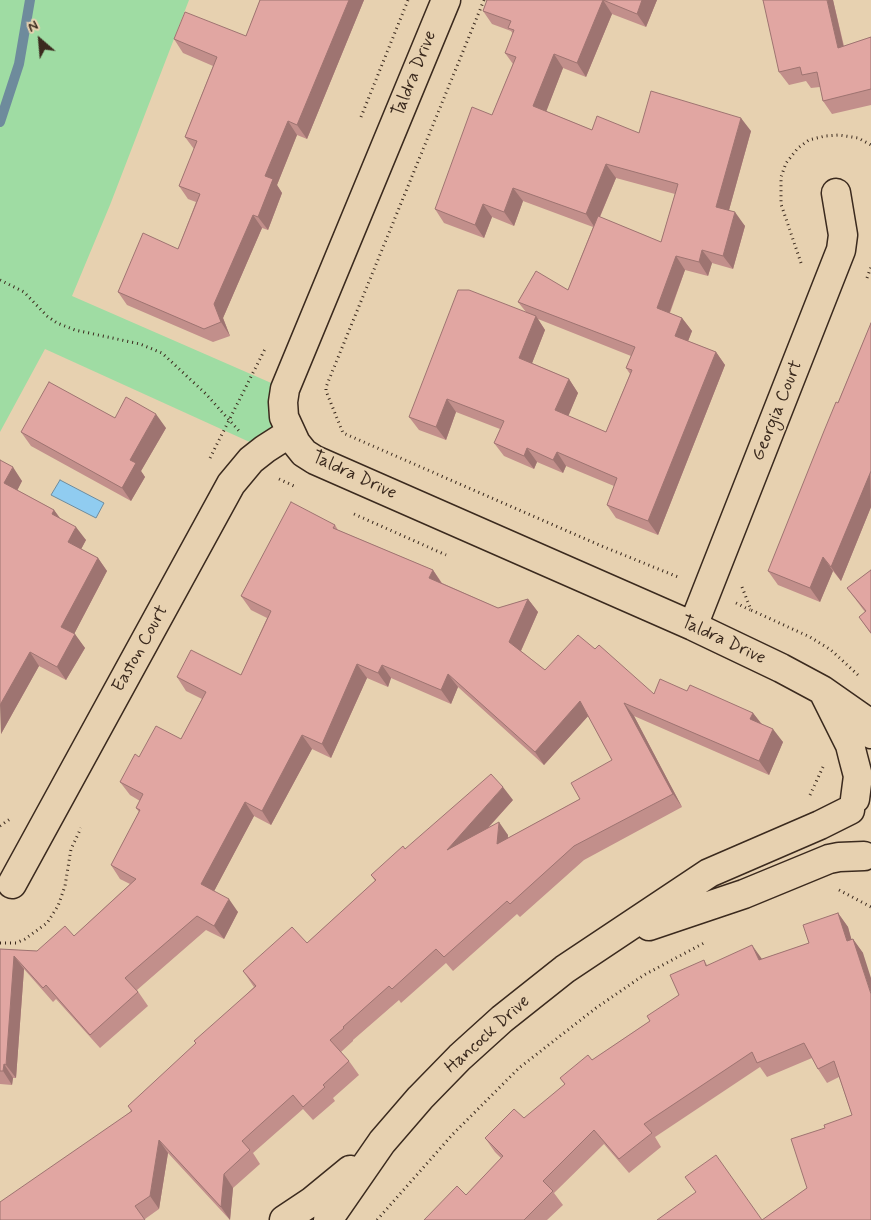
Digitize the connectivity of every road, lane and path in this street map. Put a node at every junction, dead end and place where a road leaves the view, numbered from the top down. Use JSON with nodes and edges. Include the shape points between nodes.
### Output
{"nodes":[{"id":1,"x":446,"y":0,"type":"edge"},
{"id":2,"x":484,"y":0,"type":"edge"},
{"id":3,"x":871,"y":145,"type":"edge"},
{"id":4,"x":836,"y":193,"type":"dead end"},
{"id":5,"x":801,"y":263,"type":"dead end"},
{"id":6,"x":871,"y":267,"type":"edge"},
{"id":7,"x":0,"y":280,"type":"edge"},
{"id":8,"x":864,"y":285,"type":"dead end"},
{"id":9,"x":230,"y":420,"type":"dead end"},
{"id":10,"x":290,"y":433,"type":"junction"},
{"id":11,"x":272,"y":476,"type":"dead end"},
{"id":12,"x":298,"y":488,"type":"dead end"},
{"id":13,"x":349,"y":512,"type":"dead end"},
{"id":14,"x":447,"y":555,"type":"dead end"},
{"id":15,"x":677,"y":576,"type":"dead end"},
{"id":16,"x":742,"y":586,"type":"dead end"},
{"id":17,"x":693,"y":626,"type":"junction"},
{"id":18,"x":860,"y":676,"type":"dead end"},
{"id":19,"x":822,"y":690,"type":"junction"},
{"id":20,"x":871,"y":734,"type":"edge"},
{"id":21,"x":824,"y":764,"type":"dead end"},
{"id":22,"x":859,"y":798,"type":"edge"},
{"id":23,"x":808,"y":799,"type":"dead end"},
{"id":24,"x":82,"y":827,"type":"dead end"},
{"id":25,"x":867,"y":858,"type":"edge"},
{"id":26,"x":12,"y":884,"type":"dead end"},
{"id":27,"x":835,"y":888,"type":"dead end"},
{"id":28,"x":871,"y":907,"type":"edge"},
{"id":29,"x":607,"y":941,"type":"junction"},
{"id":30,"x":708,"y":941,"type":"dead end"},
{"id":31,"x":0,"y":942,"type":"edge"},
{"id":32,"x":382,"y":1142,"type":"junction"},
{"id":33,"x":284,"y":1220,"type":"edge"},
{"id":34,"x":328,"y":1220,"type":"edge"},
{"id":35,"x":377,"y":1220,"type":"edge"}],
"edges":[{"from":1,"to":10,"type":"street","name":"Taldra Drive","via":[[285,389],[284,417]]},
{"from":2,"to":15,"type":"path","via":[[326,391],[343,433]]},
{"from":3,"to":5,"type":"path","via":[[858,138],[825,136],[809,140],[786,163],[781,177],[781,204]]},
{"from":4,"to":17,"type":"street","name":"Georgia Court","via":[[841,250]]},
{"from":6,"to":8,"type":"path"},
{"from":7,"to":9,"type":"path","via":[[24,292],[58,323],[74,330],[140,344],[162,353]]},
{"from":10,"to":17,"type":"street","name":"Taldra Drive","via":[[304,453],[315,460]]},
{"from":10,"to":26,"type":"street","name":"Easton Court","via":[[251,460],[231,484]]},
{"from":11,"to":12,"type":"path"},
{"from":13,"to":14,"type":"path"},
{"from":16,"to":18,"type":"path","via":[[751,610],[810,636]]},
{"from":17,"to":19,"type":"street","name":"Taldra Drive"},
{"from":19,"to":20,"type":"street","name":"Taldra Drive","via":[[862,718]]},
{"from":19,"to":22,"type":"street","via":[[850,745],[858,776]]},
{"from":21,"to":23,"type":"path"},
{"from":22,"to":25,"type":"street","via":[[848,824],[854,845]]},
{"from":22,"to":29,"type":"street","name":"Hancock Drive","via":[[820,825],[709,873]]},
{"from":24,"to":31,"type":"path","via":[[71,849],[58,906],[47,922],[21,941]]},
{"from":25,"to":29,"type":"street","name":"Hancock Drive","via":[[829,859],[744,894]]},
{"from":27,"to":28,"type":"path"},
{"from":29,"to":32,"type":"street","name":"Hancock Drive","via":[[502,1019],[453,1064]]},
{"from":30,"to":35,"type":"path","via":[[644,975],[519,1068],[452,1134]]},
{"from":32,"to":33,"type":"street","name":"Hancock Drive","via":[[311,1202]]},
{"from":32,"to":34,"type":"street","name":"Hancock Drive"}]}
